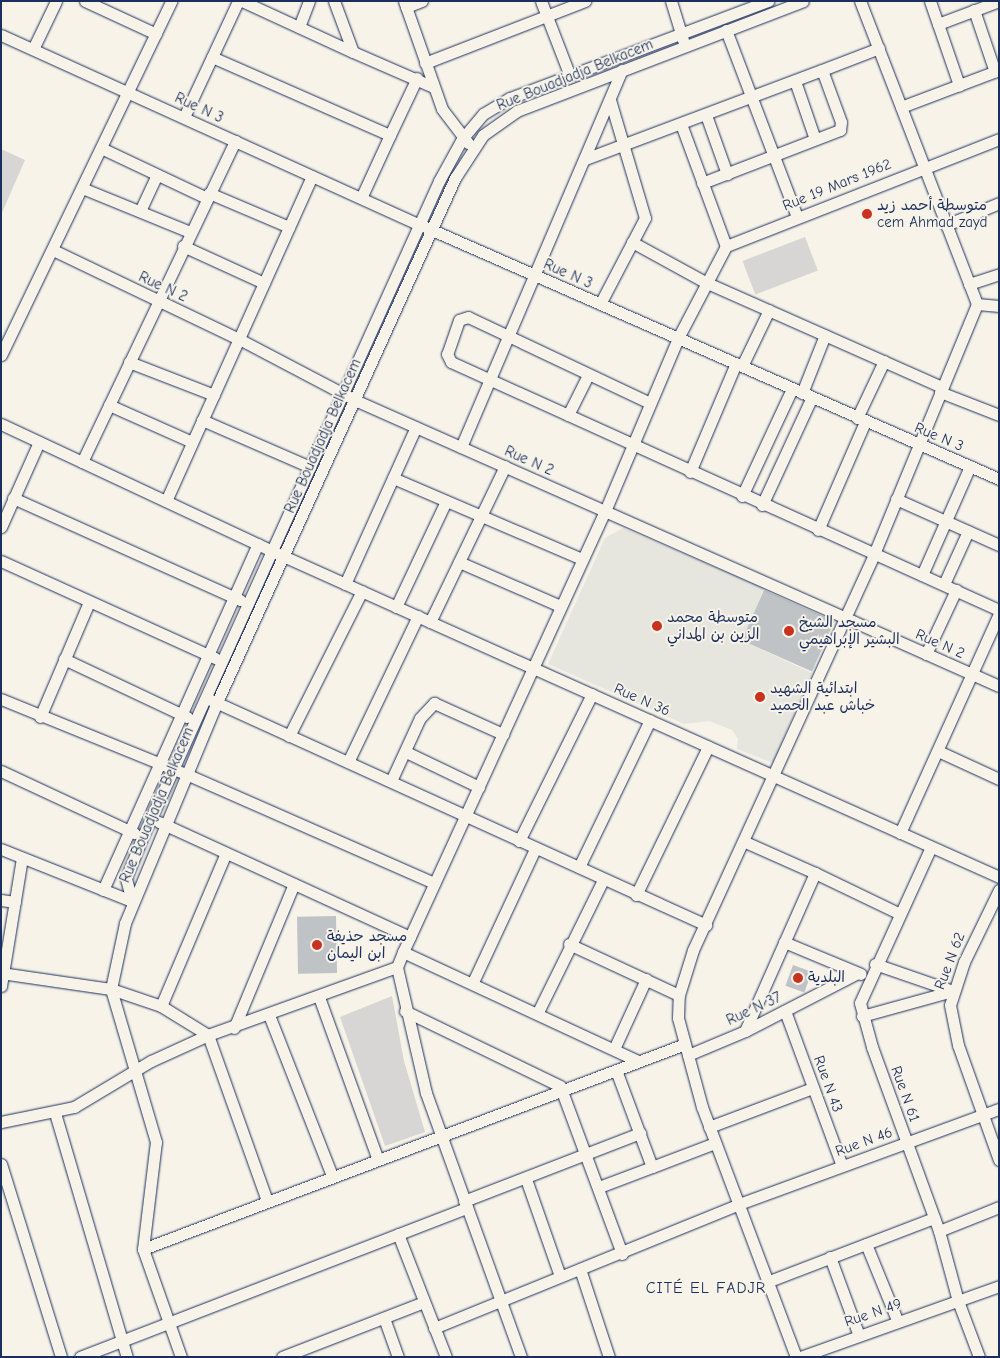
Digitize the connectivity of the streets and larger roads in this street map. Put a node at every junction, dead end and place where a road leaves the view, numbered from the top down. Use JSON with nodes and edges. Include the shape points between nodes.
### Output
{"nodes":[{"id":1,"x":56,"y":1,"type":"edge"},
{"id":2,"x":85,"y":1,"type":"edge"},
{"id":3,"x":172,"y":1,"type":"edge"},
{"id":4,"x":238,"y":1,"type":"edge"},
{"id":5,"x":242,"y":1,"type":"edge"},
{"id":6,"x":309,"y":1,"type":"edge"},
{"id":7,"x":334,"y":1,"type":"edge"},
{"id":8,"x":422,"y":1,"type":"edge"},
{"id":9,"x":541,"y":1,"type":"edge"},
{"id":10,"x":585,"y":1,"type":"edge"},
{"id":11,"x":671,"y":1,"type":"edge"},
{"id":12,"x":768,"y":1,"type":"edge"},
{"id":13,"x":804,"y":1,"type":"edge"},
{"id":14,"x":860,"y":1,"type":"edge"},
{"id":15,"x":930,"y":1,"type":"edge"},
{"id":16,"x":999,"y":1,"type":"edge"},
{"id":17,"x":405,"y":4,"type":"edge"},
{"id":18,"x":974,"y":10,"type":"junction"},
{"id":19,"x":547,"y":16,"type":"junction"},
{"id":20,"x":938,"y":24,"type":"junction"},
{"id":21,"x":299,"y":27,"type":"junction"},
{"id":22,"x":726,"y":30,"type":"junction"},
{"id":23,"x":156,"y":34,"type":"junction"},
{"id":24,"x":681,"y":34,"type":"junction"},
{"id":25,"x":1,"y":35,"type":"edge"},
{"id":26,"x":686,"y":46,"type":"junction"},
{"id":27,"x":34,"y":47,"type":"junction"},
{"id":28,"x":879,"y":48,"type":"junction"},
{"id":29,"x":353,"y":52,"type":"junction"},
{"id":30,"x":212,"y":57,"type":"junction"},
{"id":31,"x":425,"y":63,"type":"junction"},
{"id":32,"x":622,"y":70,"type":"junction"},
{"id":33,"x":822,"y":70,"type":"junction"},
{"id":34,"x":997,"y":71,"type":"edge"},
{"id":35,"x":570,"y":76,"type":"junction"},
{"id":36,"x":417,"y":78,"type":"junction"},
{"id":37,"x":794,"y":81,"type":"junction"},
{"id":38,"x":959,"y":85,"type":"junction"},
{"id":39,"x":433,"y":87,"type":"junction"},
{"id":40,"x":128,"y":91,"type":"junction"},
{"id":41,"x":752,"y":98,"type":"junction"},
{"id":42,"x":610,"y":100,"type":"junction"},
{"id":43,"x":902,"y":107,"type":"junction"},
{"id":44,"x":706,"y":114,"type":"junction"},
{"id":45,"x":184,"y":117,"type":"junction"},
{"id":46,"x":681,"y":124,"type":"junction"},
{"id":47,"x":390,"y":135,"type":"junction"},
{"id":48,"x":462,"y":139,"type":"junction"},
{"id":49,"x":815,"y":139,"type":"junction"},
{"id":50,"x":999,"y":139,"type":"edge"},
{"id":51,"x":235,"y":141,"type":"junction"},
{"id":52,"x":623,"y":146,"type":"junction"},
{"id":53,"x":474,"y":147,"type":"junction"},
{"id":54,"x":101,"y":148,"type":"junction"},
{"id":55,"x":773,"y":156,"type":"junction"},
{"id":56,"x":585,"y":159,"type":"junction"},
{"id":57,"x":924,"y":166,"type":"junction"},
{"id":58,"x":727,"y":174,"type":"junction"},
{"id":59,"x":157,"y":175,"type":"junction"},
{"id":60,"x":312,"y":176,"type":"junction"},
{"id":61,"x":702,"y":184,"type":"junction"},
{"id":62,"x":82,"y":188,"type":"junction"},
{"id":63,"x":208,"y":195,"type":"junction"},
{"id":64,"x":361,"y":198,"type":"junction"},
{"id":65,"x":999,"y":203,"type":"edge"},
{"id":66,"x":140,"y":211,"type":"junction"},
{"id":67,"x":797,"y":217,"type":"junction"},
{"id":68,"x":420,"y":225,"type":"junction"},
{"id":69,"x":946,"y":225,"type":"junction"},
{"id":70,"x":289,"y":227,"type":"junction"},
{"id":71,"x":432,"y":230,"type":"junction"},
{"id":72,"x":190,"y":232,"type":"junction"},
{"id":73,"x":632,"y":242,"type":"junction"},
{"id":74,"x":183,"y":246,"type":"junction"},
{"id":75,"x":726,"y":246,"type":"junction"},
{"id":76,"x":53,"y":250,"type":"junction"},
{"id":77,"x":999,"y":274,"type":"edge"},
{"id":78,"x":535,"y":275,"type":"junction"},
{"id":79,"x":705,"y":282,"type":"junction"},
{"id":80,"x":264,"y":283,"type":"junction"},
{"id":81,"x":969,"y":284,"type":"junction"},
{"id":82,"x":157,"y":301,"type":"junction"},
{"id":83,"x":600,"y":304,"type":"junction"},
{"id":84,"x":977,"y":304,"type":"junction"},
{"id":85,"x":999,"y":306,"type":"edge"},
{"id":86,"x":769,"y":310,"type":"junction"},
{"id":87,"x":825,"y":335,"type":"junction"},
{"id":88,"x":509,"y":338,"type":"junction"},
{"id":89,"x":678,"y":338,"type":"junction"},
{"id":90,"x":239,"y":339,"type":"junction"},
{"id":91,"x":1,"y":355,"type":"edge"},
{"id":92,"x":884,"y":361,"type":"junction"},
{"id":93,"x":129,"y":362,"type":"junction"},
{"id":94,"x":739,"y":364,"type":"junction"},
{"id":95,"x":588,"y":375,"type":"junction"},
{"id":96,"x":490,"y":380,"type":"junction"},
{"id":97,"x":941,"y":389,"type":"junction"},
{"id":98,"x":802,"y":393,"type":"junction"},
{"id":99,"x":343,"y":394,"type":"junction"},
{"id":100,"x":214,"y":395,"type":"junction"},
{"id":101,"x":357,"y":401,"type":"junction"},
{"id":102,"x":650,"y":403,"type":"junction"},
{"id":103,"x":109,"y":405,"type":"junction"},
{"id":104,"x":998,"y":412,"type":"edge"},
{"id":105,"x":568,"y":415,"type":"junction"},
{"id":106,"x":202,"y":420,"type":"junction"},
{"id":107,"x":861,"y":420,"type":"junction"},
{"id":108,"x":1,"y":424,"type":"edge"},
{"id":109,"x":416,"y":427,"type":"junction"},
{"id":110,"x":39,"y":442,"type":"junction"},
{"id":111,"x":192,"y":442,"type":"junction"},
{"id":112,"x":631,"y":444,"type":"junction"},
{"id":113,"x":918,"y":445,"type":"junction"},
{"id":114,"x":462,"y":447,"type":"junction"},
{"id":115,"x":82,"y":462,"type":"junction"},
{"id":116,"x":505,"y":466,"type":"junction"},
{"id":117,"x":970,"y":466,"type":"junction"},
{"id":118,"x":310,"y":467,"type":"junction"},
{"id":119,"x":690,"y":472,"type":"junction"},
{"id":120,"x":393,"y":478,"type":"junction"},
{"id":121,"x":999,"y":480,"type":"edge"},
{"id":122,"x":742,"y":496,"type":"junction"},
{"id":123,"x":13,"y":498,"type":"junction"},
{"id":124,"x":896,"y":499,"type":"junction"},
{"id":125,"x":166,"y":501,"type":"junction"},
{"id":126,"x":446,"y":501,"type":"junction"},
{"id":127,"x":762,"y":505,"type":"junction"},
{"id":128,"x":604,"y":511,"type":"junction"},
{"id":129,"x":480,"y":516,"type":"junction"},
{"id":130,"x":945,"y":522,"type":"junction"},
{"id":131,"x":1,"y":527,"type":"edge"},
{"id":132,"x":818,"y":530,"type":"junction"},
{"id":133,"x":968,"y":531,"type":"junction"},
{"id":134,"x":258,"y":544,"type":"junction"},
{"id":135,"x":999,"y":545,"type":"edge"},
{"id":136,"x":272,"y":551,"type":"junction"},
{"id":137,"x":874,"y":554,"type":"junction"},
{"id":138,"x":285,"y":557,"type":"junction"},
{"id":139,"x":580,"y":558,"type":"junction"},
{"id":140,"x":1,"y":561,"type":"edge"},
{"id":141,"x":459,"y":562,"type":"junction"},
{"id":142,"x":922,"y":575,"type":"junction"},
{"id":143,"x":345,"y":584,"type":"junction"},
{"id":144,"x":944,"y":584,"type":"junction"},
{"id":145,"x":956,"y":590,"type":"junction"},
{"id":146,"x":362,"y":591,"type":"junction"},
{"id":147,"x":234,"y":597,"type":"junction"},
{"id":148,"x":89,"y":602,"type":"junction"},
{"id":149,"x":247,"y":603,"type":"junction"},
{"id":150,"x":396,"y":606,"type":"junction"},
{"id":151,"x":560,"y":606,"type":"junction"},
{"id":152,"x":999,"y":612,"type":"edge"},
{"id":153,"x":418,"y":616,"type":"junction"},
{"id":154,"x":844,"y":617,"type":"junction"},
{"id":155,"x":430,"y":622,"type":"junction"},
{"id":156,"x":926,"y":654,"type":"junction"},
{"id":157,"x":208,"y":655,"type":"junction"},
{"id":158,"x":64,"y":659,"type":"junction"},
{"id":159,"x":221,"y":661,"type":"junction"},
{"id":160,"x":533,"y":668,"type":"junction"},
{"id":161,"x":974,"y":675,"type":"junction"},
{"id":162,"x":999,"y":686,"type":"edge"},
{"id":163,"x":592,"y":694,"type":"junction"},
{"id":164,"x":204,"y":697,"type":"junction"},
{"id":165,"x":1,"y":699,"type":"edge"},
{"id":166,"x":217,"y":702,"type":"junction"},
{"id":167,"x":181,"y":715,"type":"junction"},
{"id":168,"x":40,"y":717,"type":"junction"},
{"id":169,"x":194,"y":720,"type":"junction"},
{"id":170,"x":650,"y":720,"type":"junction"},
{"id":171,"x":503,"y":734,"type":"junction"},
{"id":172,"x":290,"y":736,"type":"junction"},
{"id":173,"x":708,"y":746,"type":"junction"},
{"id":174,"x":938,"y":751,"type":"junction"},
{"id":175,"x":406,"y":752,"type":"junction"},
{"id":176,"x":348,"y":762,"type":"junction"},
{"id":177,"x":157,"y":765,"type":"junction"},
{"id":178,"x":173,"y":769,"type":"junction"},
{"id":179,"x":1,"y":771,"type":"edge"},
{"id":180,"x":186,"y":774,"type":"junction"},
{"id":181,"x":773,"y":776,"type":"junction"},
{"id":182,"x":999,"y":779,"type":"edge"},
{"id":183,"x":390,"y":782,"type":"junction"},
{"id":184,"x":479,"y":786,"type":"junction"},
{"id":185,"x":463,"y":816,"type":"junction"},
{"id":186,"x":151,"y":818,"type":"junction"},
{"id":187,"x":164,"y":824,"type":"junction"},
{"id":188,"x":128,"y":830,"type":"junction"},
{"id":189,"x":900,"y":833,"type":"junction"},
{"id":190,"x":143,"y":836,"type":"junction"},
{"id":191,"x":520,"y":841,"type":"junction"},
{"id":192,"x":157,"y":842,"type":"junction"},
{"id":193,"x":745,"y":842,"type":"junction"},
{"id":194,"x":932,"y":847,"type":"junction"},
{"id":195,"x":1,"y":849,"type":"edge"},
{"id":196,"x":535,"y":849,"type":"junction"},
{"id":197,"x":226,"y":853,"type":"junction"},
{"id":198,"x":22,"y":858,"type":"junction"},
{"id":199,"x":579,"y":867,"type":"junction"},
{"id":200,"x":815,"y":873,"type":"junction"},
{"id":201,"x":999,"y":877,"type":"edge"},
{"id":202,"x":603,"y":880,"type":"junction"},
{"id":203,"x":434,"y":883,"type":"junction"},
{"id":204,"x":294,"y":884,"type":"junction"},
{"id":205,"x":103,"y":890,"type":"junction"},
{"id":206,"x":999,"y":890,"type":"edge"},
{"id":207,"x":636,"y":895,"type":"junction"},
{"id":208,"x":1,"y":900,"type":"edge"},
{"id":209,"x":15,"y":902,"type":"junction"},
{"id":210,"x":132,"y":902,"type":"junction"},
{"id":211,"x":898,"y":913,"type":"junction"},
{"id":212,"x":706,"y":925,"type":"junction"},
{"id":213,"x":410,"y":937,"type":"junction"},
{"id":214,"x":784,"y":942,"type":"junction"},
{"id":215,"x":569,"y":944,"type":"junction"},
{"id":216,"x":403,"y":952,"type":"junction"},
{"id":217,"x":875,"y":964,"type":"junction"},
{"id":218,"x":397,"y":967,"type":"junction"},
{"id":219,"x":2,"y":973,"type":"edge"},
{"id":220,"x":864,"y":975,"type":"junction"},
{"id":221,"x":646,"y":979,"type":"junction"},
{"id":222,"x":473,"y":982,"type":"junction"},
{"id":223,"x":1,"y":986,"type":"edge"},
{"id":224,"x":111,"y":988,"type":"junction"},
{"id":225,"x":953,"y":991,"type":"junction"},
{"id":226,"x":679,"y":995,"type":"junction"},
{"id":227,"x":319,"y":997,"type":"junction"},
{"id":228,"x":161,"y":1006,"type":"junction"},
{"id":229,"x":405,"y":1011,"type":"junction"},
{"id":230,"x":785,"y":1011,"type":"junction"},
{"id":231,"x":538,"y":1012,"type":"junction"},
{"id":232,"x":269,"y":1015,"type":"junction"},
{"id":233,"x":862,"y":1016,"type":"junction"},
{"id":234,"x":234,"y":1028,"type":"junction"},
{"id":235,"x":745,"y":1031,"type":"junction"},
{"id":236,"x":208,"y":1035,"type":"junction"},
{"id":237,"x":614,"y":1049,"type":"junction"},
{"id":238,"x":686,"y":1050,"type":"junction"},
{"id":239,"x":638,"y":1061,"type":"junction"},
{"id":240,"x":616,"y":1070,"type":"junction"},
{"id":241,"x":134,"y":1071,"type":"junction"},
{"id":242,"x":813,"y":1088,"type":"junction"},
{"id":243,"x":563,"y":1091,"type":"junction"},
{"id":244,"x":999,"y":1109,"type":"edge"},
{"id":245,"x":55,"y":1113,"type":"junction"},
{"id":246,"x":983,"y":1115,"type":"junction"},
{"id":247,"x":1,"y":1122,"type":"edge"},
{"id":248,"x":709,"y":1127,"type":"junction"},
{"id":249,"x":640,"y":1133,"type":"junction"},
{"id":250,"x":440,"y":1137,"type":"junction"},
{"id":251,"x":906,"y":1142,"type":"junction"},
{"id":252,"x":715,"y":1143,"type":"junction"},
{"id":253,"x":587,"y":1154,"type":"junction"},
{"id":254,"x":378,"y":1160,"type":"junction"},
{"id":255,"x":999,"y":1160,"type":"edge"},
{"id":256,"x":1,"y":1164,"type":"edge"},
{"id":257,"x":842,"y":1166,"type":"junction"},
{"id":258,"x":652,"y":1167,"type":"junction"},
{"id":259,"x":332,"y":1176,"type":"junction"},
{"id":260,"x":526,"y":1179,"type":"junction"},
{"id":261,"x":599,"y":1187,"type":"junction"},
{"id":262,"x":267,"y":1201,"type":"junction"},
{"id":263,"x":739,"y":1204,"type":"junction"},
{"id":264,"x":465,"y":1205,"type":"junction"},
{"id":265,"x":999,"y":1207,"type":"edge"},
{"id":266,"x":934,"y":1218,"type":"junction"},
{"id":267,"x":939,"y":1231,"type":"junction"},
{"id":268,"x":398,"y":1234,"type":"junction"},
{"id":269,"x":866,"y":1244,"type":"junction"},
{"id":270,"x":143,"y":1249,"type":"junction"},
{"id":271,"x":622,"y":1254,"type":"junction"},
{"id":272,"x":830,"y":1256,"type":"junction"},
{"id":273,"x":580,"y":1269,"type":"junction"},
{"id":274,"x":560,"y":1276,"type":"junction"},
{"id":275,"x":767,"y":1282,"type":"junction"},
{"id":276,"x":999,"y":1286,"type":"edge"},
{"id":277,"x":502,"y":1299,"type":"junction"},
{"id":278,"x":424,"y":1302,"type":"junction"},
{"id":279,"x":958,"y":1302,"type":"junction"},
{"id":280,"x":384,"y":1318,"type":"junction"},
{"id":281,"x":897,"y":1320,"type":"junction"},
{"id":282,"x":169,"y":1322,"type":"junction"},
{"id":283,"x":434,"y":1328,"type":"junction"},
{"id":284,"x":858,"y":1333,"type":"junction"},
{"id":285,"x":121,"y":1341,"type":"junction"},
{"id":286,"x":60,"y":1357,"type":"edge"},
{"id":287,"x":80,"y":1357,"type":"edge"},
{"id":288,"x":127,"y":1357,"type":"edge"},
{"id":289,"x":181,"y":1357,"type":"edge"},
{"id":290,"x":282,"y":1357,"type":"edge"},
{"id":291,"x":398,"y":1357,"type":"edge"},
{"id":292,"x":446,"y":1357,"type":"edge"},
{"id":293,"x":521,"y":1357,"type":"edge"},
{"id":294,"x":609,"y":1357,"type":"edge"},
{"id":295,"x":798,"y":1357,"type":"edge"},
{"id":296,"x":980,"y":1357,"type":"edge"}],
"edges":[{"from":1,"to":27,"type":"street"},
{"from":2,"to":23,"type":"street"},
{"from":3,"to":23,"type":"street"},
{"from":4,"to":30,"type":"street"},
{"from":5,"to":21,"type":"street"},
{"from":6,"to":21,"type":"street"},
{"from":7,"to":29,"type":"street"},
{"from":8,"to":17,"type":"street"},
{"from":9,"to":19,"type":"street"},
{"from":10,"to":19,"type":"street"},
{"from":11,"to":24,"type":"street"},
{"from":12,"to":24,"type":"street","name":"Rue Bouadjadja Belkacem"},
{"from":13,"to":22,"type":"street","name":"Rue Bouadjadja Belkacem"},
{"from":14,"to":28,"type":"street"},
{"from":15,"to":20,"type":"street"},
{"from":16,"to":18,"type":"street"},
{"from":17,"to":31,"type":"street"},
{"from":18,"to":20,"type":"street"},
{"from":18,"to":34,"type":"street"},
{"from":19,"to":31,"type":"street"},
{"from":19,"to":35,"type":"street"},
{"from":20,"to":38,"type":"street"},
{"from":21,"to":29,"type":"street"},
{"from":22,"to":26,"type":"street","name":"Rue Bouadjadja Belkacem"},
{"from":22,"to":41,"type":"street"},
{"from":23,"to":40,"type":"street"},
{"from":24,"to":26,"type":"street"},
{"from":24,"to":35,"type":"street","name":"Rue Bouadjadja Belkacem"},
{"from":25,"to":27,"type":"street","name":"Rue N 3"},
{"from":26,"to":32,"type":"street","name":"Rue Bouadjadja Belkacem"},
{"from":27,"to":40,"type":"street","name":"Rue N 3"},
{"from":28,"to":33,"type":"street"},
{"from":28,"to":43,"type":"street"},
{"from":29,"to":36,"type":"street"},
{"from":30,"to":45,"type":"street"},
{"from":30,"to":47,"type":"street"},
{"from":31,"to":39,"type":"street"},
{"from":32,"to":42,"type":"street"},
{"from":32,"to":53,"type":"street","name":"Rue Bouadjadja Belkacem","via":[[516,111],[491,127]]},
{"from":33,"to":37,"type":"street"},
{"from":33,"to":49,"type":"street","via":[[842,127]]},
{"from":34,"to":38,"type":"street"},
{"from":35,"to":48,"type":"street","name":"Rue Bouadjadja Belkacem","via":[[495,106]]},
{"from":36,"to":39,"type":"street"},
{"from":36,"to":47,"type":"street"},
{"from":37,"to":41,"type":"street"},
{"from":37,"to":49,"type":"street"},
{"from":38,"to":43,"type":"street"},
{"from":39,"to":48,"type":"street","via":[[447,118]]},
{"from":40,"to":45,"type":"street","name":"Rue N 3"},
{"from":40,"to":54,"type":"street"},
{"from":41,"to":44,"type":"street"},
{"from":41,"to":55,"type":"street"},
{"from":42,"to":52,"type":"street"},
{"from":42,"to":56,"type":"street"},
{"from":43,"to":57,"type":"street"},
{"from":44,"to":46,"type":"street"},
{"from":44,"to":58,"type":"street"},
{"from":45,"to":51,"type":"street","name":"Rue N 3"},
{"from":46,"to":52,"type":"street"},
{"from":46,"to":61,"type":"street"},
{"from":47,"to":64,"type":"street"},
{"from":48,"to":53,"type":"street"},
{"from":48,"to":68,"type":"street","name":"Rue Bouadjadja Belkacem"},
{"from":49,"to":55,"type":"street"},
{"from":50,"to":57,"type":"street","name":"Rue 19 Mars 1962"},
{"from":51,"to":60,"type":"street","name":"Rue N 3"},
{"from":51,"to":63,"type":"street"},
{"from":52,"to":56,"type":"street"},
{"from":52,"to":73,"type":"street","via":[[645,218]]},
{"from":53,"to":71,"type":"street","name":"Rue Bouadjadja Belkacem"},
{"from":54,"to":59,"type":"street"},
{"from":54,"to":62,"type":"street"},
{"from":55,"to":58,"type":"street"},
{"from":55,"to":67,"type":"street"},
{"from":56,"to":78,"type":"street"},
{"from":57,"to":67,"type":"street","name":"Rue 19 Mars 1962"},
{"from":57,"to":69,"type":"street"},
{"from":58,"to":61,"type":"street"},
{"from":59,"to":63,"type":"street"},
{"from":59,"to":66,"type":"street"},
{"from":60,"to":64,"type":"street","name":"Rue N 3"},
{"from":60,"to":70,"type":"street"},
{"from":61,"to":75,"type":"street"},
{"from":62,"to":66,"type":"street"},
{"from":62,"to":76,"type":"street"},
{"from":63,"to":70,"type":"street"},
{"from":63,"to":72,"type":"street"},
{"from":64,"to":68,"type":"street","name":"Rue N 3"},
{"from":65,"to":69,"type":"street"},
{"from":66,"to":72,"type":"street"},
{"from":67,"to":75,"type":"street","name":"Rue 19 Mars 1962"},
{"from":68,"to":71,"type":"street","name":"Rue N 3"},
{"from":68,"to":99,"type":"street","name":"Rue Bouadjadja Belkacem"},
{"from":69,"to":81,"type":"street"},
{"from":70,"to":80,"type":"street"},
{"from":71,"to":78,"type":"street","name":"Rue N 3"},
{"from":71,"to":101,"type":"street","name":"Rue Bouadjadja Belkacem"},
{"from":72,"to":74,"type":"street"},
{"from":73,"to":79,"type":"street"},
{"from":73,"to":83,"type":"street"},
{"from":74,"to":80,"type":"street"},
{"from":74,"to":82,"type":"street"},
{"from":75,"to":79,"type":"street"},
{"from":76,"to":82,"type":"street","name":"Rue N 2"},
{"from":76,"to":91,"type":"street"},
{"from":77,"to":81,"type":"street"},
{"from":78,"to":83,"type":"street","name":"Rue N 3"},
{"from":78,"to":88,"type":"street"},
{"from":79,"to":86,"type":"street"},
{"from":79,"to":89,"type":"street"},
{"from":80,"to":90,"type":"street"},
{"from":81,"to":84,"type":"street"},
{"from":82,"to":90,"type":"street","name":"Rue N 2"},
{"from":82,"to":93,"type":"street"},
{"from":83,"to":89,"type":"street","name":"Rue N 3"},
{"from":84,"to":85,"type":"street"},
{"from":84,"to":97,"type":"street"},
{"from":86,"to":87,"type":"street"},
{"from":86,"to":94,"type":"street"},
{"from":87,"to":92,"type":"street"},
{"from":87,"to":98,"type":"street"},
{"from":88,"to":95,"type":"street"},
{"from":88,"to":96,"type":"street"},
{"from":88,"to":96,"type":"street","via":[[468,317],[459,320],[448,359]]},
{"from":89,"to":94,"type":"street","name":"Rue N 3"},
{"from":89,"to":102,"type":"street"},
{"from":90,"to":99,"type":"street","name":"Rue N 2"},
{"from":90,"to":100,"type":"street"},
{"from":92,"to":97,"type":"street"},
{"from":92,"to":107,"type":"street"},
{"from":93,"to":100,"type":"street"},
{"from":93,"to":103,"type":"street"},
{"from":94,"to":98,"type":"street","name":"Rue N 3"},
{"from":94,"to":119,"type":"street"},
{"from":95,"to":102,"type":"street"},
{"from":95,"to":105,"type":"street"},
{"from":96,"to":105,"type":"street"},
{"from":96,"to":114,"type":"street"},
{"from":97,"to":104,"type":"street"},
{"from":97,"to":113,"type":"street"},
{"from":98,"to":107,"type":"street","name":"Rue N 3"},
{"from":98,"to":122,"type":"street"},
{"from":98,"to":127,"type":"street"},
{"from":99,"to":101,"type":"street","name":"Rue N 2"},
{"from":99,"to":118,"type":"street","name":"Rue Bouadjadja Belkacem"},
{"from":100,"to":106,"type":"street"},
{"from":101,"to":109,"type":"street","name":"Rue N 2"},
{"from":101,"to":138,"type":"street","name":"Rue Bouadjadja Belkacem"},
{"from":102,"to":112,"type":"street"},
{"from":103,"to":111,"type":"street"},
{"from":103,"to":115,"type":"street"},
{"from":105,"to":112,"type":"street"},
{"from":106,"to":111,"type":"street"},
{"from":106,"to":118,"type":"street"},
{"from":107,"to":113,"type":"street","name":"Rue N 3"},
{"from":107,"to":132,"type":"street"},
{"from":108,"to":110,"type":"street","name":"Rue N 36"},
{"from":109,"to":114,"type":"street","name":"Rue N 2"},
{"from":109,"to":120,"type":"street"},
{"from":110,"to":115,"type":"street","name":"Rue N 36"},
{"from":110,"to":123,"type":"street"},
{"from":111,"to":125,"type":"street"},
{"from":112,"to":119,"type":"street"},
{"from":112,"to":128,"type":"street"},
{"from":113,"to":117,"type":"street","name":"Rue N 3"},
{"from":113,"to":124,"type":"street"},
{"from":114,"to":116,"type":"street","name":"Rue N 2"},
{"from":115,"to":125,"type":"street","name":"Rue N 36"},
{"from":116,"to":128,"type":"street","name":"Rue N 2"},
{"from":116,"to":129,"type":"street"},
{"from":117,"to":121,"type":"street","name":"Rue N 3"},
{"from":117,"to":130,"type":"street"},
{"from":118,"to":136,"type":"street","name":"Rue Bouadjadja Belkacem"},
{"from":119,"to":122,"type":"street"},
{"from":120,"to":126,"type":"street"},
{"from":120,"to":143,"type":"street"},
{"from":122,"to":127,"type":"street"},
{"from":123,"to":131,"type":"street"},
{"from":123,"to":147,"type":"street"},
{"from":124,"to":130,"type":"street"},
{"from":124,"to":137,"type":"street"},
{"from":125,"to":134,"type":"street","name":"Rue N 36"},
{"from":126,"to":129,"type":"street"},
{"from":126,"to":150,"type":"street"},
{"from":127,"to":132,"type":"street"},
{"from":128,"to":139,"type":"street"},
{"from":128,"to":154,"type":"street","name":"Rue N 2"},
{"from":129,"to":139,"type":"street"},
{"from":129,"to":141,"type":"street"},
{"from":130,"to":133,"type":"street"},
{"from":130,"to":142,"type":"street"},
{"from":132,"to":137,"type":"street"},
{"from":133,"to":135,"type":"street"},
{"from":133,"to":144,"type":"street"},
{"from":134,"to":136,"type":"street","name":"Rue N 36"},
{"from":134,"to":147,"type":"street"},
{"from":136,"to":138,"type":"street","name":"Rue N 36"},
{"from":136,"to":149,"type":"street","name":"Rue Bouadjadja Belkacem"},
{"from":137,"to":142,"type":"street"},
{"from":137,"to":154,"type":"street"},
{"from":138,"to":143,"type":"street","name":"Rue N 36"},
{"from":138,"to":166,"type":"street","name":"Rue Bouadjadja Belkacem"},
{"from":139,"to":151,"type":"street"},
{"from":140,"to":148,"type":"street"},
{"from":141,"to":151,"type":"street"},
{"from":141,"to":155,"type":"street"},
{"from":142,"to":144,"type":"street"},
{"from":143,"to":146,"type":"street","name":"Rue N 36"},
{"from":144,"to":145,"type":"street"},
{"from":145,"to":152,"type":"street"},
{"from":145,"to":156,"type":"street"},
{"from":146,"to":150,"type":"street","name":"Rue N 36"},
{"from":146,"to":172,"type":"street"},
{"from":147,"to":149,"type":"street"},
{"from":147,"to":157,"type":"street"},
{"from":148,"to":157,"type":"street"},
{"from":148,"to":158,"type":"street"},
{"from":149,"to":159,"type":"street","name":"Rue Bouadjadja Belkacem"},
{"from":150,"to":153,"type":"street","name":"Rue N 36"},
{"from":151,"to":160,"type":"street"},
{"from":152,"to":161,"type":"street"},
{"from":153,"to":155,"type":"street","name":"Rue N 36"},
{"from":153,"to":176,"type":"street"},
{"from":154,"to":156,"type":"street","name":"Rue N 2"},
{"from":154,"to":181,"type":"street"},
{"from":155,"to":160,"type":"street","name":"Rue N 36"},
{"from":156,"to":161,"type":"street","name":"Rue N 2"},
{"from":157,"to":159,"type":"street"},
{"from":157,"to":167,"type":"street"},
{"from":158,"to":167,"type":"street"},
{"from":158,"to":168,"type":"street"},
{"from":159,"to":164,"type":"street","name":"Rue Bouadjadja Belkacem"},
{"from":160,"to":163,"type":"street","name":"Rue N 36"},
{"from":160,"to":171,"type":"street"},
{"from":161,"to":162,"type":"street","name":"Rue N 2"},
{"from":161,"to":174,"type":"street"},
{"from":163,"to":170,"type":"street","name":"Rue N 36"},
{"from":163,"to":191,"type":"street"},
{"from":164,"to":166,"type":"street"},
{"from":164,"to":169,"type":"street","name":"Rue Bouadjadja Belkacem"},
{"from":165,"to":168,"type":"street"},
{"from":166,"to":172,"type":"street"},
{"from":166,"to":180,"type":"street","name":"Rue Bouadjadja Belkacem"},
{"from":167,"to":169,"type":"street"},
{"from":167,"to":177,"type":"street"},
{"from":168,"to":177,"type":"street"},
{"from":169,"to":178,"type":"street","name":"Rue Bouadjadja Belkacem"},
{"from":170,"to":173,"type":"street","name":"Rue N 36"},
{"from":170,"to":199,"type":"street"},
{"from":171,"to":175,"type":"street","via":[[434,703],[420,718]]},
{"from":171,"to":184,"type":"street"},
{"from":172,"to":176,"type":"street"},
{"from":173,"to":181,"type":"street","name":"Rue N 36"},
{"from":173,"to":207,"type":"street"},
{"from":174,"to":182,"type":"street"},
{"from":174,"to":189,"type":"street"},
{"from":175,"to":183,"type":"street"},
{"from":175,"to":184,"type":"street"},
{"from":176,"to":183,"type":"street"},
{"from":177,"to":178,"type":"street"},
{"from":177,"to":188,"type":"street"},
{"from":178,"to":180,"type":"street"},
{"from":178,"to":186,"type":"street","name":"Rue Bouadjadja Belkacem"},
{"from":179,"to":188,"type":"street"},
{"from":180,"to":187,"type":"street","name":"Rue Bouadjadja Belkacem"},
{"from":180,"to":203,"type":"street"},
{"from":181,"to":189,"type":"street","name":"Rue N 36"},
{"from":181,"to":193,"type":"street"},
{"from":183,"to":185,"type":"street"},
{"from":184,"to":185,"type":"street"},
{"from":185,"to":191,"type":"street"},
{"from":185,"to":203,"type":"street"},
{"from":186,"to":187,"type":"street"},
{"from":186,"to":190,"type":"street","name":"Rue Bouadjadja Belkacem"},
{"from":187,"to":192,"type":"street","name":"Rue Bouadjadja Belkacem"},
{"from":187,"to":197,"type":"street"},
{"from":188,"to":190,"type":"street"},
{"from":188,"to":205,"type":"street"},
{"from":189,"to":194,"type":"street","name":"Rue N 36"},
{"from":190,"to":192,"type":"street"},
{"from":190,"to":210,"type":"street","name":"Rue Bouadjadja Belkacem","via":[[126,878]]},
{"from":191,"to":196,"type":"street"},
{"from":192,"to":210,"type":"street","name":"Rue Bouadjadja Belkacem"},
{"from":193,"to":200,"type":"street"},
{"from":193,"to":212,"type":"street"},
{"from":194,"to":201,"type":"street","name":"Rue N 36"},
{"from":194,"to":211,"type":"street","name":"Rue N 61"},
{"from":195,"to":198,"type":"street"},
{"from":196,"to":199,"type":"street"},
{"from":196,"to":222,"type":"street"},
{"from":197,"to":204,"type":"street"},
{"from":197,"to":228,"type":"street"},
{"from":198,"to":205,"type":"street"},
{"from":198,"to":209,"type":"street"},
{"from":199,"to":202,"type":"street"},
{"from":200,"to":211,"type":"street"},
{"from":200,"to":214,"type":"street"},
{"from":202,"to":207,"type":"street"},
{"from":202,"to":215,"type":"street"},
{"from":203,"to":213,"type":"street"},
{"from":204,"to":213,"type":"street"},
{"from":204,"to":234,"type":"street"},
{"from":205,"to":210,"type":"street"},
{"from":206,"to":225,"type":"street","name":"Rue N 62"},
{"from":207,"to":212,"type":"street"},
{"from":208,"to":209,"type":"street"},
{"from":209,"to":219,"type":"street"},
{"from":210,"to":224,"type":"street"},
{"from":211,"to":217,"type":"street","name":"Rue N 61"},
{"from":212,"to":226,"type":"street","via":[[693,950]]},
{"from":213,"to":216,"type":"street"},
{"from":214,"to":220,"type":"street"},
{"from":214,"to":235,"type":"street"},
{"from":215,"to":221,"type":"street"},
{"from":215,"to":231,"type":"street"},
{"from":216,"to":218,"type":"street"},
{"from":216,"to":222,"type":"street"},
{"from":217,"to":220,"type":"street","name":"Rue N 61"},
{"from":217,"to":225,"type":"street"},
{"from":218,"to":227,"type":"street"},
{"from":218,"to":229,"type":"street"},
{"from":219,"to":223,"type":"street"},
{"from":219,"to":224,"type":"street"},
{"from":220,"to":230,"type":"street","name":"Rue N 37"},
{"from":220,"to":233,"type":"street","name":"Rue N 61","via":[[860,1002]]},
{"from":221,"to":226,"type":"street"},
{"from":221,"to":237,"type":"street"},
{"from":222,"to":231,"type":"street"},
{"from":224,"to":228,"type":"street"},
{"from":224,"to":241,"type":"street"},
{"from":225,"to":233,"type":"street"},
{"from":225,"to":246,"type":"street","name":"Rue N 62","via":[[952,1026]]},
{"from":226,"to":238,"type":"street","via":[[678,1018]]},
{"from":227,"to":232,"type":"street"},
{"from":227,"to":254,"type":"street"},
{"from":228,"to":236,"type":"street"},
{"from":229,"to":243,"type":"street","via":[[552,1079]]},
{"from":229,"to":250,"type":"street"},
{"from":230,"to":235,"type":"street","name":"Rue N 37"},
{"from":230,"to":242,"type":"street","name":"Rue N 43"},
{"from":231,"to":237,"type":"street"},
{"from":232,"to":234,"type":"street"},
{"from":232,"to":259,"type":"street"},
{"from":233,"to":251,"type":"street","name":"Rue N 61"},
{"from":234,"to":236,"type":"street"},
{"from":235,"to":238,"type":"street","name":"Rue N 37"},
{"from":236,"to":241,"type":"street"},
{"from":236,"to":262,"type":"street"},
{"from":237,"to":239,"type":"street"},
{"from":238,"to":239,"type":"street","name":"Rue N 37"},
{"from":238,"to":248,"type":"street"},
{"from":239,"to":240,"type":"street","name":"Rue N 37"},
{"from":240,"to":243,"type":"street","name":"Rue N 37"},
{"from":240,"to":249,"type":"street"},
{"from":241,"to":245,"type":"street","via":[[74,1107]]},
{"from":241,"to":270,"type":"street","via":[[156,1142]]},
{"from":242,"to":248,"type":"street"},
{"from":242,"to":257,"type":"street","name":"Rue N 43"},
{"from":243,"to":250,"type":"street","name":"Rue N 37"},
{"from":243,"to":253,"type":"street"},
{"from":244,"to":246,"type":"street","name":"Rue N 46"},
{"from":245,"to":247,"type":"street"},
{"from":245,"to":285,"type":"street"},
{"from":246,"to":251,"type":"street","name":"Rue N 46"},
{"from":246,"to":255,"type":"street","name":"Rue N 62"},
{"from":248,"to":252,"type":"street"},
{"from":249,"to":253,"type":"street"},
{"from":249,"to":258,"type":"street"},
{"from":250,"to":254,"type":"street","name":"Rue N 37"},
{"from":250,"to":264,"type":"street"},
{"from":251,"to":257,"type":"street","name":"Rue N 46"},
{"from":251,"to":266,"type":"street","name":"Rue N 61"},
{"from":252,"to":258,"type":"street"},
{"from":252,"to":263,"type":"street"},
{"from":253,"to":260,"type":"street"},
{"from":253,"to":261,"type":"street"},
{"from":254,"to":259,"type":"street","name":"Rue N 37"},
{"from":256,"to":286,"type":"street"},
{"from":257,"to":263,"type":"street","name":"Rue N 46"},
{"from":258,"to":261,"type":"street"},
{"from":259,"to":262,"type":"street","name":"Rue N 37"},
{"from":260,"to":264,"type":"street"},
{"from":260,"to":274,"type":"street"},
{"from":261,"to":271,"type":"street"},
{"from":262,"to":270,"type":"street","name":"Rue N 37"},
{"from":263,"to":271,"type":"street","name":"Rue N 46"},
{"from":263,"to":275,"type":"street"},
{"from":264,"to":268,"type":"street"},
{"from":264,"to":277,"type":"street"},
{"from":265,"to":267,"type":"street"},
{"from":266,"to":267,"type":"street","name":"Rue N 61"},
{"from":266,"to":269,"type":"street"},
{"from":267,"to":279,"type":"street","name":"Rue N 61"},
{"from":268,"to":278,"type":"street"},
{"from":268,"to":282,"type":"street"},
{"from":269,"to":272,"type":"street"},
{"from":269,"to":281,"type":"street"},
{"from":270,"to":282,"type":"street"},
{"from":271,"to":273,"type":"street","name":"Rue N 46"},
{"from":272,"to":275,"type":"street"},
{"from":272,"to":284,"type":"street"},
{"from":273,"to":274,"type":"street","name":"Rue N 46"},
{"from":273,"to":294,"type":"street"},
{"from":274,"to":277,"type":"street","name":"Rue N 46"},
{"from":275,"to":295,"type":"street"},
{"from":276,"to":279,"type":"street","name":"Rue N 49"},
{"from":277,"to":283,"type":"street","name":"Rue N 46"},
{"from":277,"to":293,"type":"street"},
{"from":278,"to":280,"type":"street"},
{"from":278,"to":283,"type":"street"},
{"from":279,"to":281,"type":"street","name":"Rue N 49"},
{"from":279,"to":296,"type":"street","name":"Rue N 61"},
{"from":280,"to":290,"type":"street"},
{"from":280,"to":291,"type":"street"},
{"from":281,"to":284,"type":"street","name":"Rue N 49"},
{"from":282,"to":285,"type":"street"},
{"from":282,"to":289,"type":"street"},
{"from":283,"to":292,"type":"street"},
{"from":284,"to":295,"type":"street","name":"Rue N 49"},
{"from":285,"to":287,"type":"street"},
{"from":285,"to":288,"type":"street"}]}
